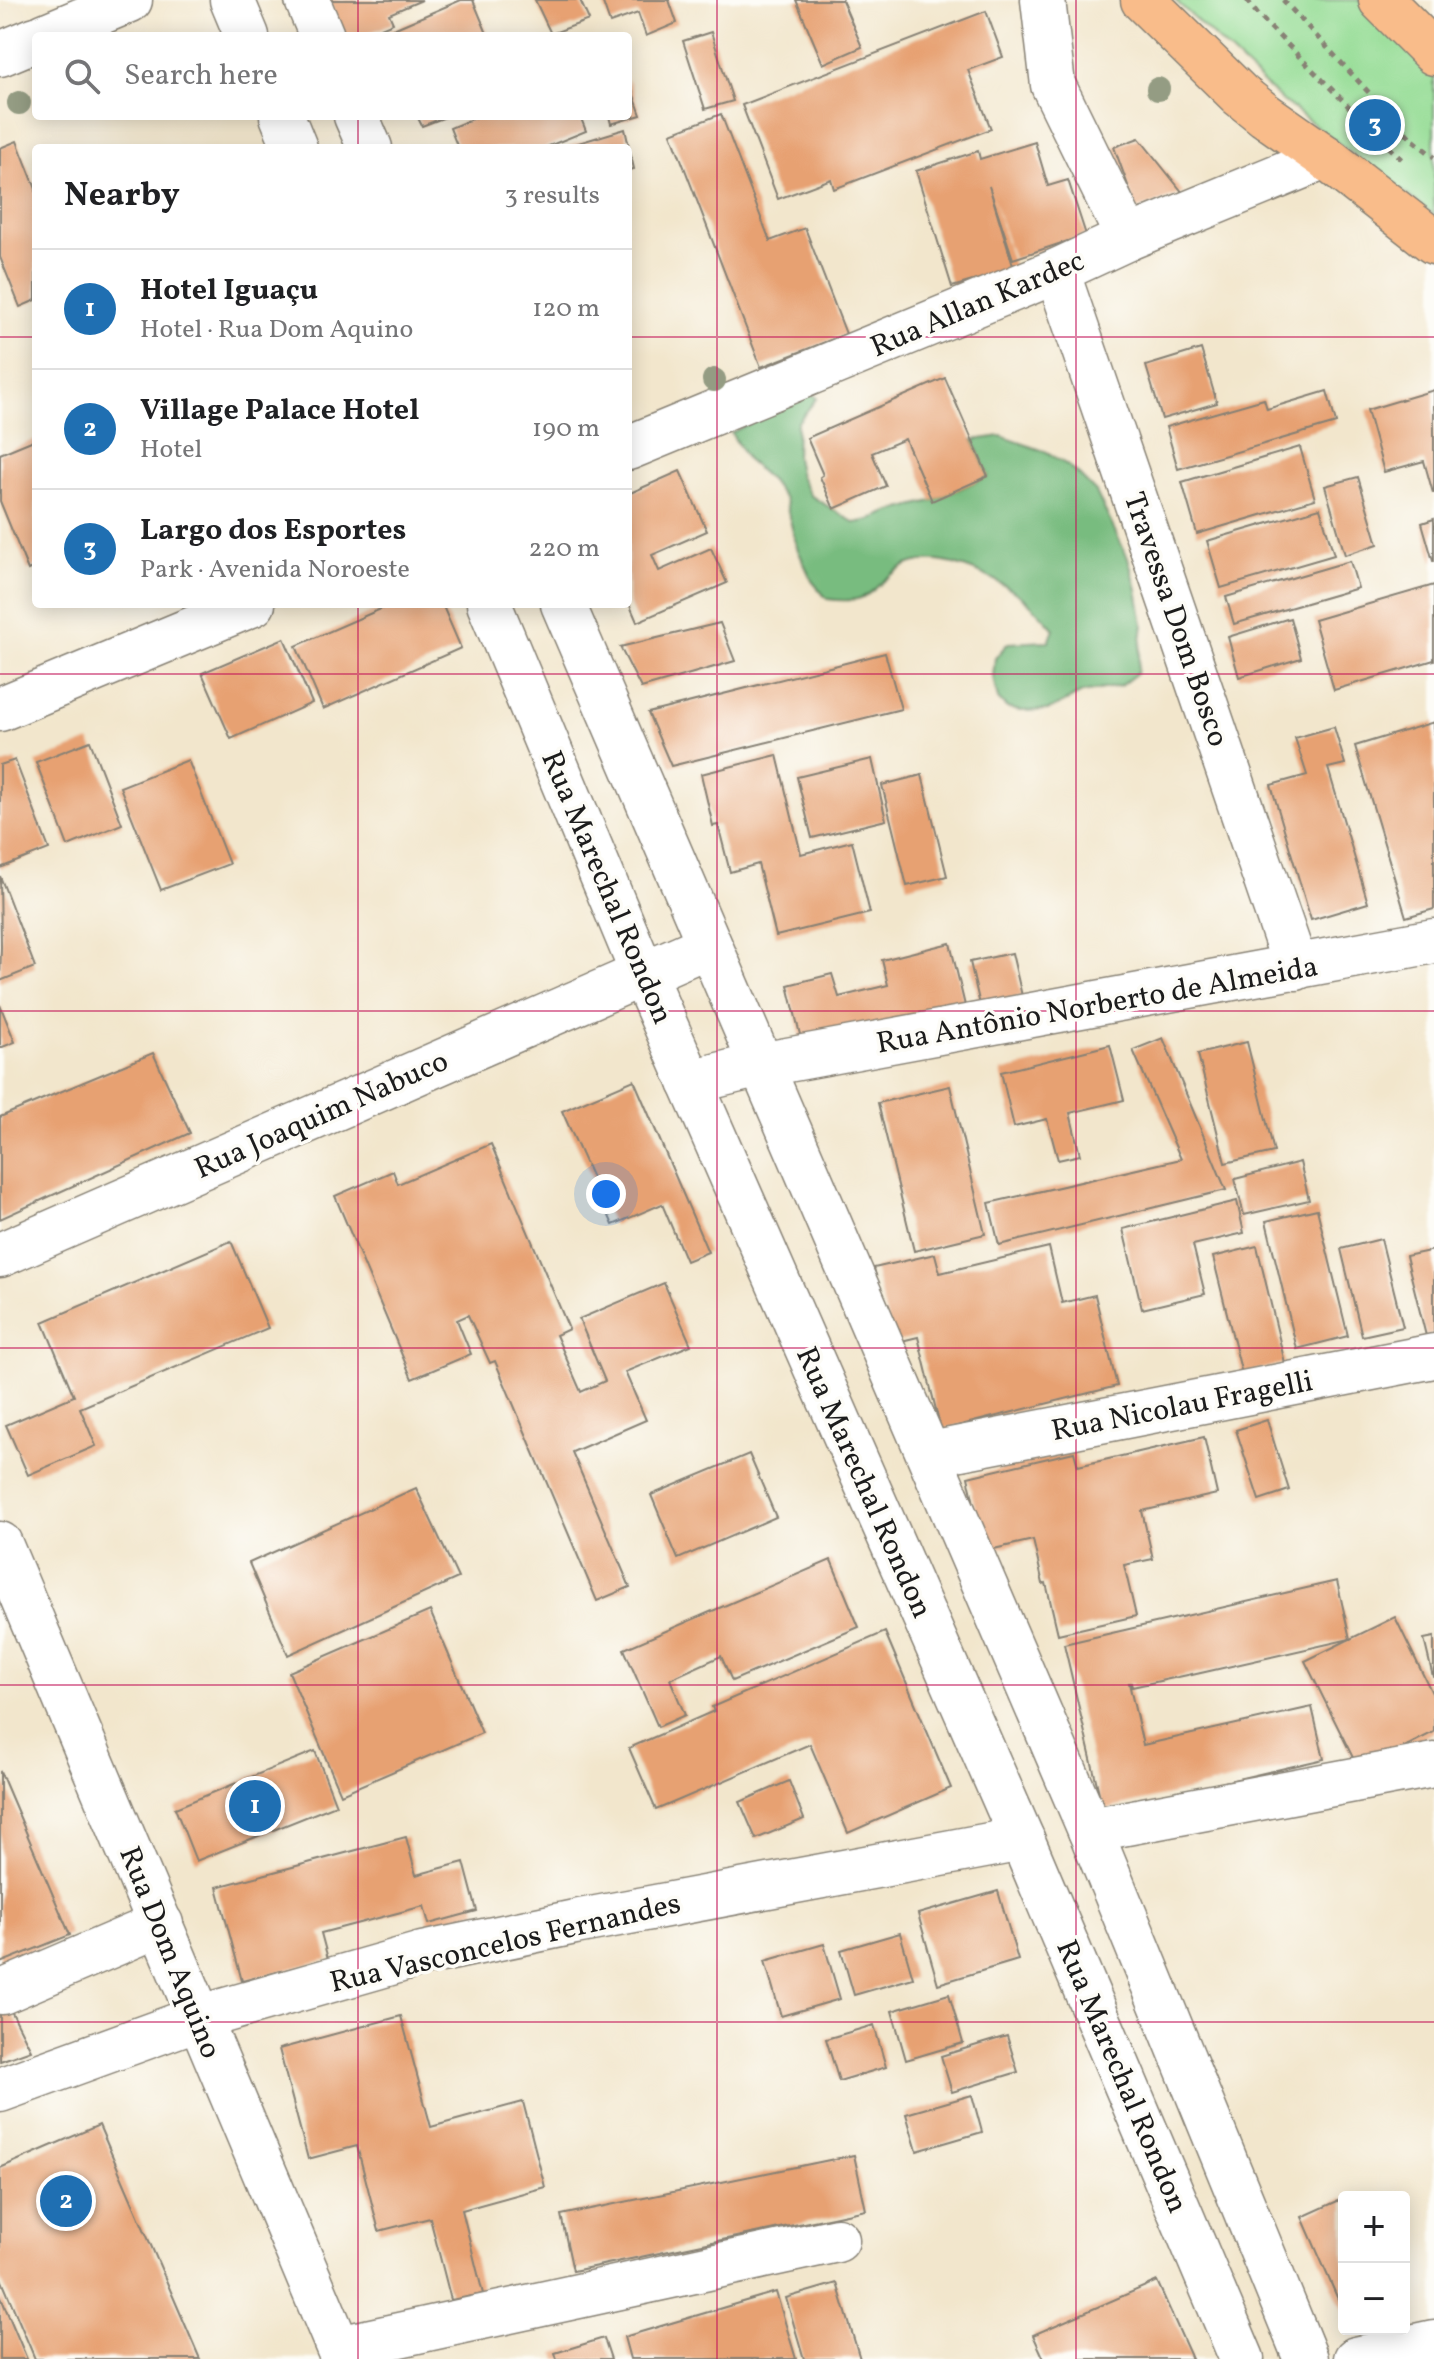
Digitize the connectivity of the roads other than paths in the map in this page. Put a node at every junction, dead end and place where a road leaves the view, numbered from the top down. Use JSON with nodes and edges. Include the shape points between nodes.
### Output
{"nodes":[{"id":1,"x":130,"y":0,"type":"edge"},
{"id":2,"x":232,"y":0,"type":"edge"},
{"id":3,"x":307,"y":0,"type":"edge"},
{"id":4,"x":1043,"y":0,"type":"edge"},
{"id":5,"x":1143,"y":0,"type":"edge"},
{"id":6,"x":1381,"y":0,"type":"edge"},
{"id":7,"x":39,"y":32,"type":"edge"},
{"id":8,"x":245,"y":32,"type":"edge"},
{"id":9,"x":320,"y":32,"type":"edge"},
{"id":10,"x":1434,"y":53,"type":"edge"},
{"id":11,"x":284,"y":120,"type":"edge"},
{"id":12,"x":358,"y":120,"type":"edge"},
{"id":13,"x":293,"y":144,"type":"edge"},
{"id":14,"x":368,"y":144,"type":"edge"},
{"id":15,"x":1325,"y":157,"type":"junction"},
{"id":16,"x":1128,"y":238,"type":"junction"},
{"id":17,"x":1434,"y":242,"type":"edge"},
{"id":18,"x":1057,"y":271,"type":"junction"},
{"id":19,"x":632,"y":446,"type":"edge"},
{"id":20,"x":243,"y":608,"type":"edge"},
{"id":21,"x":491,"y":608,"type":"edge"},
{"id":22,"x":565,"y":608,"type":"edge"},
{"id":23,"x":0,"y":709,"type":"edge"},
{"id":24,"x":1434,"y":941,"type":"edge"},
{"id":25,"x":709,"y":945,"type":"junction"},
{"id":26,"x":1296,"y":968,"type":"junction"},
{"id":27,"x":643,"y":974,"type":"junction"},
{"id":28,"x":760,"y":1065,"type":"junction"},
{"id":29,"x":690,"y":1082,"type":"junction"},
{"id":30,"x":0,"y":1255,"type":"edge"},
{"id":31,"x":1434,"y":1356,"type":"edge"},
{"id":32,"x":930,"y":1454,"type":"junction"},
{"id":33,"x":0,"y":1544,"type":"edge"},
{"id":34,"x":1434,"y":1765,"type":"edge"},
{"id":35,"x":1090,"y":1830,"type":"junction"},
{"id":36,"x":1022,"y":1839,"type":"junction"},
{"id":37,"x":161,"y":1924,"type":"junction"},
{"id":38,"x":2,"y":1992,"type":"edge"},
{"id":39,"x":198,"y":2018,"type":"junction"},
{"id":40,"x":0,"y":2090,"type":"edge"},
{"id":41,"x":837,"y":2240,"type":"dead end"},
{"id":42,"x":1434,"y":2342,"type":"edge"},
{"id":43,"x":341,"y":2354,"type":"edge"},
{"id":44,"x":1242,"y":2359,"type":"edge"},
{"id":45,"x":1306,"y":2359,"type":"edge"},
{"id":46,"x":1356,"y":2359,"type":"edge"}],
"edges":[{"from":1,"to":7,"type":"street"},
{"from":2,"to":8,"type":"street"},
{"from":3,"to":9,"type":"street"},
{"from":4,"to":16,"type":"street","via":[[1053,85]]},
{"from":5,"to":15,"type":"main road","via":[[1240,95]]},
{"from":6,"to":10,"type":"main road"},
{"from":11,"to":13,"type":"street"},
{"from":12,"to":14,"type":"street"},
{"from":15,"to":16,"type":"street","name":"Rua Allan Kardec"},
{"from":15,"to":17,"type":"main road"},
{"from":16,"to":18,"type":"street","name":"Rua Allan Kardec"},
{"from":18,"to":19,"type":"street","name":"Rua Allan Kardec"},
{"from":18,"to":26,"type":"street","name":"Travessa Dom Bosco"},
{"from":20,"to":23,"type":"street"},
{"from":21,"to":27,"type":"street","name":"Rua Marechal Rondon"},
{"from":22,"to":25,"type":"street","name":"Rua Marechal Rondon"},
{"from":24,"to":26,"type":"street","name":"Rua Antônio Norberto de Almeida"},
{"from":25,"to":27,"type":"street","name":"Rua Joaquim Nabuco"},
{"from":25,"to":28,"type":"street","name":"Rua Marechal Rondon"},
{"from":26,"to":28,"type":"street","name":"Rua Antônio Norberto de Almeida"},
{"from":27,"to":29,"type":"street","name":"Rua Marechal Rondon"},
{"from":27,"to":30,"type":"street","name":"Rua Joaquim Nabuco"},
{"from":28,"to":29,"type":"street","name":"Rua Antônio Norberto de Almeida"},
{"from":28,"to":32,"type":"street","name":"Rua Marechal Rondon"},
{"from":29,"to":36,"type":"street","name":"Rua Marechal Rondon"},
{"from":31,"to":32,"type":"street","name":"Rua Nicolau Fragelli"},
{"from":32,"to":35,"type":"street","name":"Rua Marechal Rondon"},
{"from":33,"to":37,"type":"street","name":"Rua Dom Aquino"},
{"from":34,"to":35,"type":"street"},
{"from":35,"to":45,"type":"street","name":"Rua Marechal Rondon"},
{"from":36,"to":39,"type":"street","name":"Rua Vasconcelos Fernandes","via":[[422,1954]]},
{"from":36,"to":44,"type":"street","name":"Rua Marechal Rondon"},
{"from":37,"to":38,"type":"street"},
{"from":37,"to":39,"type":"street","name":"Rua Dom Aquino"},
{"from":39,"to":40,"type":"street","name":"Rua Vasconcelos Fernandes"},
{"from":39,"to":43,"type":"street","name":"Rua Dom Aquino"},
{"from":41,"to":43,"type":"street"},
{"from":42,"to":46,"type":"street"}]}
